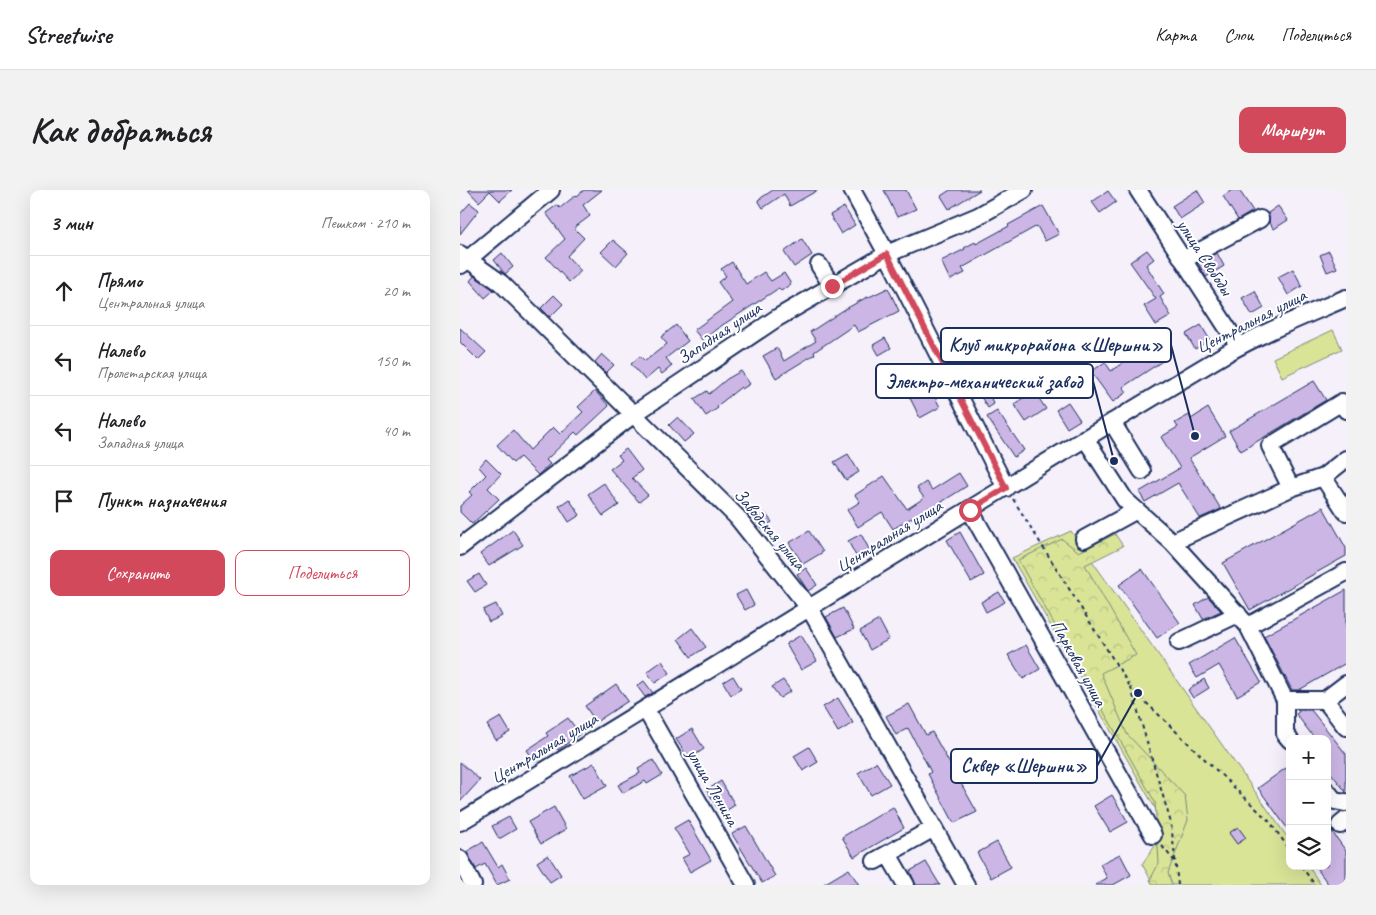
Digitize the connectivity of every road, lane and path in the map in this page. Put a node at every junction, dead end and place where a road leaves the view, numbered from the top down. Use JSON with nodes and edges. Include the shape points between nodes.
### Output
{"nodes":[{"id":1,"x":551,"y":190,"type":"edge"},
{"id":2,"x":852,"y":190,"type":"edge"},
{"id":3,"x":1024,"y":190,"type":"edge"},
{"id":4,"x":1138,"y":190,"type":"edge"},
{"id":5,"x":1260,"y":219,"type":"dead end"},
{"id":6,"x":887,"y":254,"type":"junction"},
{"id":7,"x":462,"y":259,"type":"edge"},
{"id":8,"x":1183,"y":260,"type":"junction"},
{"id":9,"x":819,"y":265,"type":"dead end"},
{"id":10,"x":832,"y":286,"type":"junction"},
{"id":11,"x":1346,"y":298,"type":"edge"},
{"id":12,"x":1239,"y":346,"type":"junction"},
{"id":13,"x":1346,"y":410,"type":"edge"},
{"id":14,"x":634,"y":414,"type":"junction"},
{"id":15,"x":1112,"y":422,"type":"junction"},
{"id":16,"x":1085,"y":438,"type":"junction"},
{"id":17,"x":1346,"y":459,"type":"edge"},
{"id":18,"x":1142,"y":471,"type":"dead end"},
{"id":19,"x":1323,"y":477,"type":"junction"},
{"id":20,"x":1006,"y":488,"type":"junction"},
{"id":21,"x":1291,"y":488,"type":"junction"},
{"id":22,"x":970,"y":510,"type":"junction"},
{"id":23,"x":1135,"y":511,"type":"junction"},
{"id":24,"x":1346,"y":512,"type":"edge"},
{"id":25,"x":1084,"y":539,"type":"dead end"},
{"id":26,"x":1172,"y":542,"type":"junction"},
{"id":27,"x":460,"y":547,"type":"edge"},
{"id":28,"x":1346,"y":572,"type":"edge"},
{"id":29,"x":810,"y":609,"type":"junction"},
{"id":30,"x":1243,"y":620,"type":"junction"},
{"id":31,"x":1179,"y":642,"type":"dead end"},
{"id":32,"x":1346,"y":684,"type":"edge"},
{"id":33,"x":1131,"y":688,"type":"junction"},
{"id":34,"x":1285,"y":700,"type":"junction"},
{"id":35,"x":1325,"y":700,"type":"junction"},
{"id":36,"x":646,"y":710,"type":"junction"},
{"id":37,"x":1346,"y":727,"type":"edge"},
{"id":38,"x":1286,"y":735,"type":"edge"},
{"id":39,"x":1331,"y":796,"type":"edge"},
{"id":40,"x":1346,"y":802,"type":"edge"},
{"id":41,"x":460,"y":822,"type":"edge"},
{"id":42,"x":934,"y":828,"type":"junction"},
{"id":43,"x":1153,"y":835,"type":"joint"},
{"id":44,"x":1286,"y":844,"type":"edge"},
{"id":45,"x":460,"y":859,"type":"edge"},
{"id":46,"x":1176,"y":863,"type":"junction"},
{"id":47,"x":1304,"y":870,"type":"edge"},
{"id":48,"x":473,"y":885,"type":"edge"},
{"id":49,"x":746,"y":885,"type":"edge"},
{"id":50,"x":906,"y":885,"type":"edge"},
{"id":51,"x":966,"y":885,"type":"edge"},
{"id":52,"x":1178,"y":885,"type":"edge"},
{"id":53,"x":1314,"y":885,"type":"edge"}],
"edges":[{"from":1,"to":7,"type":"street"},
{"from":2,"to":6,"type":"street"},
{"from":3,"to":6,"type":"street","name":"Западная улица","via":[[978,216]]},
{"from":4,"to":8,"type":"street","name":"улица Свободы"},
{"from":5,"to":8,"type":"street"},
{"from":6,"to":10,"type":"street","name":"Западная улица"},
{"from":6,"to":20,"type":"street"},
{"from":7,"to":14,"type":"street","name":"Заводская улица","via":[[501,283]]},
{"from":8,"to":12,"type":"street","name":"улица Свободы"},
{"from":9,"to":10,"type":"street"},
{"from":10,"to":14,"type":"street","name":"Западная улица","via":[[777,318]]},
{"from":11,"to":12,"type":"street","name":"Центральная улица"},
{"from":12,"to":15,"type":"street","name":"Центральная улица"},
{"from":13,"to":21,"type":"street","via":[[1342,402],[1270,446]]},
{"from":14,"to":27,"type":"street","name":"Западная улица"},
{"from":14,"to":29,"type":"street","name":"Заводская улица","via":[[737,517]]},
{"from":15,"to":16,"type":"street","name":"Центральная улица"},
{"from":15,"to":18,"type":"street"},
{"from":16,"to":20,"type":"street","name":"Центральная улица"},
{"from":16,"to":23,"type":"street"},
{"from":17,"to":19,"type":"street"},
{"from":19,"to":21,"type":"street"},
{"from":19,"to":24,"type":"street"},
{"from":20,"to":22,"type":"street","name":"Центральная улица"},
{"from":20,"to":33,"type":"path"},
{"from":21,"to":26,"type":"street"},
{"from":22,"to":29,"type":"street","name":"Центральная улица"},
{"from":22,"to":43,"type":"street","name":"Парковая улица"},
{"from":23,"to":25,"type":"street"},
{"from":23,"to":26,"type":"street"},
{"from":26,"to":30,"type":"street"},
{"from":28,"to":30,"type":"street"},
{"from":29,"to":36,"type":"street","name":"Центральная улица"},
{"from":29,"to":42,"type":"street","name":"Заводская улица"},
{"from":30,"to":31,"type":"street"},
{"from":30,"to":34,"type":"street"},
{"from":32,"to":35,"type":"street"},
{"from":33,"to":44,"type":"path","via":[[1269,821]]},
{"from":33,"to":46,"type":"path","via":[[1172,823]]},
{"from":34,"to":35,"type":"street"},
{"from":34,"to":38,"type":"street"},
{"from":35,"to":37,"type":"street"},
{"from":36,"to":41,"type":"street","name":"Центральная улица"},
{"from":36,"to":49,"type":"street","name":"улица Ленина"},
{"from":39,"to":40,"type":"street","via":[[1335,801]]},
{"from":42,"to":50,"type":"street","via":[[881,858]]},
{"from":42,"to":51,"type":"street","name":"Заводская улица"},
{"from":43,"to":46,"type":"path"},
{"from":45,"to":48,"type":"street"},
{"from":46,"to":52,"type":"path"},
{"from":47,"to":53,"type":"path"}]}
